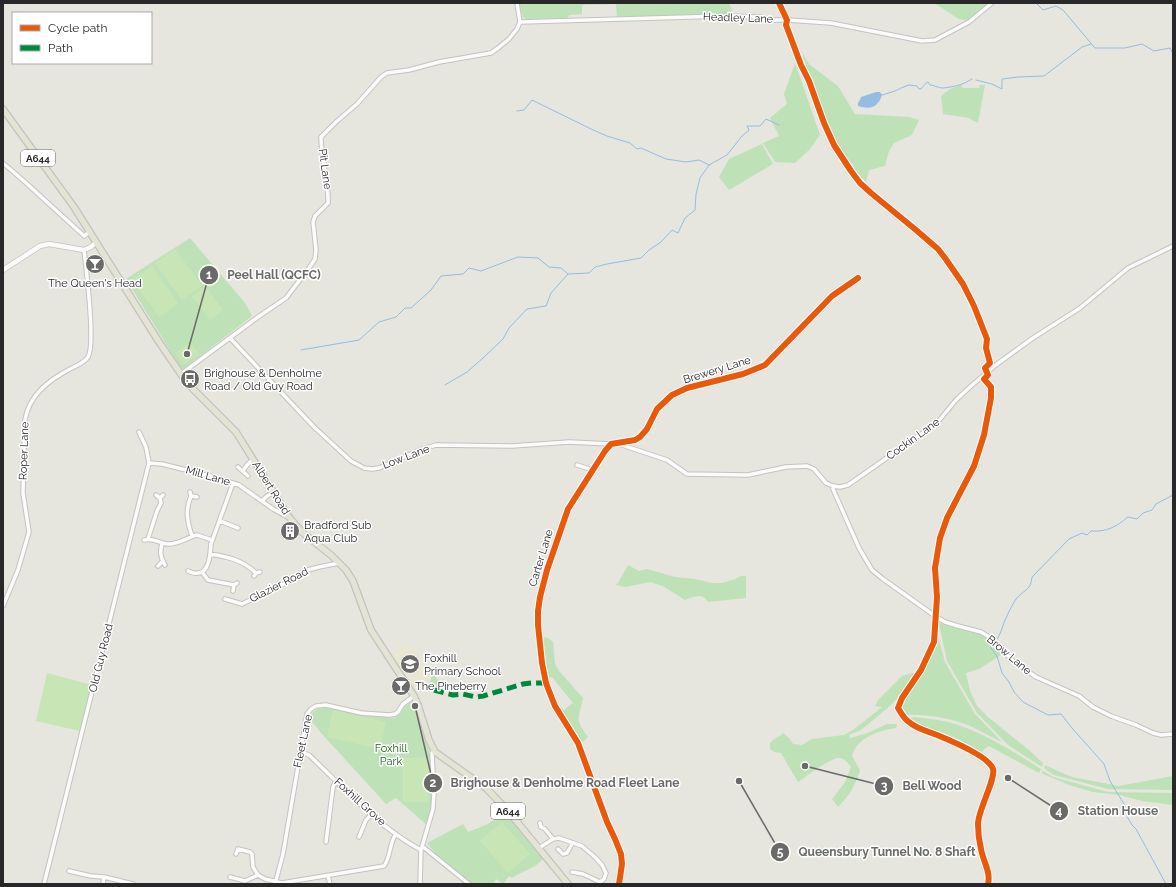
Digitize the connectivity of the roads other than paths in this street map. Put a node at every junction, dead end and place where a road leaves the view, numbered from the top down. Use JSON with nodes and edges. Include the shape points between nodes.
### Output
{"nodes":[{"id":1,"x":517,"y":3,"type":"edge"},
{"id":2,"x":992,"y":3,"type":"edge"},
{"id":3,"x":520,"y":22,"type":"junction"},
{"id":4,"x":3,"y":109,"type":"edge"},
{"id":5,"x":3,"y":163,"type":"edge"},
{"id":6,"x":90,"y":232,"type":"junction"},
{"id":7,"x":96,"y":242,"type":"junction"},
{"id":8,"x":1173,"y":246,"type":"edge"},
{"id":9,"x":84,"y":250,"type":"junction"},
{"id":10,"x":3,"y":270,"type":"edge"},
{"id":11,"x":858,"y":278,"type":"dead end"},
{"id":12,"x":230,"y":338,"type":"junction"},
{"id":13,"x":181,"y":374,"type":"junction"},
{"id":14,"x":267,"y":378,"type":"junction"},
{"id":15,"x":262,"y":381,"type":"dead end"},
{"id":16,"x":139,"y":432,"type":"dead end"},
{"id":17,"x":611,"y":444,"type":"junction"},
{"id":18,"x":618,"y":444,"type":"junction"},
{"id":19,"x":253,"y":459,"type":"junction"},
{"id":20,"x":149,"y":463,"type":"junction"},
{"id":21,"x":577,"y":465,"type":"dead end"},
{"id":22,"x":238,"y":467,"type":"dead end"},
{"id":23,"x":593,"y":470,"type":"junction"},
{"id":24,"x":242,"y":471,"type":"junction"},
{"id":25,"x":248,"y":476,"type":"dead end"},
{"id":26,"x":233,"y":484,"type":"junction"},
{"id":27,"x":833,"y":486,"type":"junction"},
{"id":28,"x":274,"y":492,"type":"junction"},
{"id":29,"x":156,"y":495,"type":"dead end"},
{"id":30,"x":197,"y":497,"type":"dead end"},
{"id":31,"x":262,"y":501,"type":"junction"},
{"id":32,"x":289,"y":517,"type":"junction"},
{"id":33,"x":220,"y":521,"type":"junction"},
{"id":34,"x":238,"y":528,"type":"dead end"},
{"id":35,"x":192,"y":536,"type":"junction"},
{"id":36,"x":148,"y":539,"type":"junction"},
{"id":37,"x":144,"y":540,"type":"dead end"},
{"id":38,"x":212,"y":540,"type":"junction"},
{"id":39,"x":162,"y":543,"type":"junction"},
{"id":40,"x":210,"y":554,"type":"junction"},
{"id":41,"x":163,"y":561,"type":"junction"},
{"id":42,"x":339,"y":563,"type":"junction"},
{"id":43,"x":166,"y":565,"type":"dead end"},
{"id":44,"x":158,"y":566,"type":"dead end"},
{"id":45,"x":193,"y":568,"type":"dead end"},
{"id":46,"x":202,"y":572,"type":"junction"},
{"id":47,"x":257,"y":574,"type":"dead end"},
{"id":48,"x":233,"y":591,"type":"dead end"},
{"id":49,"x":225,"y":599,"type":"dead end"},
{"id":50,"x":3,"y":606,"type":"edge"},
{"id":51,"x":414,"y":696,"type":"junction"},
{"id":52,"x":1173,"y":734,"type":"edge"},
{"id":53,"x":300,"y":752,"type":"junction"},
{"id":54,"x":435,"y":752,"type":"junction"},
{"id":55,"x":978,"y":755,"type":"dead end"},
{"id":56,"x":336,"y":781,"type":"junction"},
{"id":57,"x":371,"y":815,"type":"junction"},
{"id":58,"x":540,"y":823,"type":"dead end"},
{"id":59,"x":396,"y":834,"type":"junction"},
{"id":60,"x":359,"y":837,"type":"dead end"},
{"id":61,"x":553,"y":839,"type":"junction"},
{"id":62,"x":326,"y":842,"type":"dead end"},
{"id":63,"x":572,"y":844,"type":"junction"},
{"id":64,"x":422,"y":848,"type":"junction"},
{"id":65,"x":539,"y":848,"type":"junction"},
{"id":66,"x":558,"y":849,"type":"dead end"},
{"id":67,"x":236,"y":854,"type":"dead end"},
{"id":68,"x":69,"y":871,"type":"dead end"},
{"id":69,"x":572,"y":872,"type":"dead end"},
{"id":70,"x":258,"y":875,"type":"junction"},
{"id":71,"x":328,"y":876,"type":"junction"},
{"id":72,"x":104,"y":877,"type":"junction"},
{"id":73,"x":230,"y":877,"type":"dead end"},
{"id":74,"x":275,"y":883,"type":"edge"},
{"id":75,"x":601,"y":883,"type":"edge"},
{"id":76,"x":44,"y":884,"type":"edge"},
{"id":77,"x":103,"y":884,"type":"edge"},
{"id":78,"x":133,"y":884,"type":"edge"},
{"id":79,"x":330,"y":884,"type":"edge"},
{"id":80,"x":420,"y":884,"type":"edge"},
{"id":81,"x":469,"y":884,"type":"edge"},
{"id":82,"x":568,"y":884,"type":"edge"},
{"id":83,"x":619,"y":884,"type":"edge"},
{"id":84,"x":988,"y":884,"type":"edge"}],
"edges":[{"from":1,"to":3,"type":"street"},
{"from":2,"to":3,"type":"street","name":"Headley Lane","via":[[969,22],[930,41],[831,23],[760,17]]},
{"from":3,"to":12,"type":"street","name":"Pit Lane","via":[[508,39],[491,53],[387,73],[321,137],[328,203],[315,216],[313,222],[315,259],[286,298]]},
{"from":4,"to":6,"type":"main road","number":"A644"},
{"from":5,"to":6,"type":"street","via":[[84,236]]},
{"from":6,"to":7,"type":"main road","number":"A644"},
{"from":7,"to":9,"type":"street"},
{"from":7,"to":13,"type":"main road","name":"Albert Road","number":"A644"},
{"from":8,"to":27,"type":"street","name":"Cockin Lane","via":[[1128,268],[1080,308],[997,364],[970,386],[929,430],[848,485]]},
{"from":9,"to":10,"type":"street","via":[[44,244]]},
{"from":9,"to":50,"type":"street","name":"Roper Lane","via":[[90,349],[84,361],[57,376],[41,389],[31,400],[28,408],[25,420],[23,493],[28,532],[18,570]]},
{"from":11,"to":18,"type":"street","name":"Brewery Lane","via":[[832,296],[765,365],[743,374],[687,388],[672,395],[657,409],[643,435]]},
{"from":12,"to":13,"type":"street","name":"Pit Lane"},
{"from":12,"to":14,"type":"street","name":"Low Lane"},
{"from":13,"to":19,"type":"main road","name":"Albert Road","number":"A644","via":[[236,432]]},
{"from":14,"to":15,"type":"street"},
{"from":14,"to":17,"type":"street","name":"Low Lane","via":[[336,448],[364,468],[380,468],[436,445],[512,446],[569,442]]},
{"from":16,"to":20,"type":"street","name":"Old Guy Road","via":[[146,447]]},
{"from":17,"to":18,"type":"street"},
{"from":17,"to":23,"type":"street","name":"Carter Lane"},
{"from":18,"to":27,"type":"street","via":[[667,460],[687,474],[748,475],[786,466],[807,466]]},
{"from":19,"to":24,"type":"street"},
{"from":19,"to":28,"type":"main road","name":"Albert Road","number":"A644"},
{"from":20,"to":26,"type":"street","name":"Mill Lane","via":[[162,464]]},
{"from":20,"to":76,"type":"street","name":"Old Guy Road"},
{"from":21,"to":23,"type":"street"},
{"from":22,"to":24,"type":"street"},
{"from":23,"to":83,"type":"street","name":"Carter Lane","via":[[568,509],[547,570],[540,598],[538,625],[546,683],[555,706],[578,744],[619,848],[622,864]]},
{"from":24,"to":25,"type":"street"},
{"from":26,"to":31,"type":"street","name":"Mill Lane","via":[[239,485]]},
{"from":26,"to":33,"type":"street"},
{"from":27,"to":52,"type":"street","name":"Brow Lane","via":[[859,548],[872,570],[883,579],[945,622],[981,632],[991,638],[1014,661],[1036,677],[1079,696],[1111,716],[1153,733]]},
{"from":28,"to":31,"type":"street"},
{"from":28,"to":32,"type":"main road","name":"Albert Road","number":"A644"},
{"from":29,"to":36,"type":"street","via":[[162,496],[161,503]]},
{"from":30,"to":35,"type":"street","via":[[190,494],[186,511]]},
{"from":31,"to":32,"type":"street","name":"Mill Lane"},
{"from":32,"to":42,"type":"main road","name":"Albert Road","number":"A644","via":[[302,532]]},
{"from":33,"to":34,"type":"street"},
{"from":33,"to":38,"type":"street"},
{"from":35,"to":38,"type":"street"},
{"from":35,"to":39,"type":"street","via":[[172,544]]},
{"from":36,"to":37,"type":"street"},
{"from":36,"to":39,"type":"street"},
{"from":38,"to":40,"type":"street"},
{"from":39,"to":41,"type":"street","via":[[160,552]]},
{"from":40,"to":46,"type":"street"},
{"from":40,"to":47,"type":"street","via":[[239,560]]},
{"from":41,"to":43,"type":"street"},
{"from":41,"to":44,"type":"street"},
{"from":42,"to":49,"type":"street","name":"Glazier Road","via":[[304,571],[288,582],[242,604]]},
{"from":42,"to":51,"type":"main road","name":"Albert Road","number":"A644","via":[[353,581],[370,630]]},
{"from":45,"to":46,"type":"street","via":[[190,572]]},
{"from":46,"to":48,"type":"street","via":[[208,580],[236,584]]},
{"from":51,"to":53,"type":"street","name":"Fleet Lane","via":[[403,704],[398,712],[389,716],[326,705],[316,706],[307,714]]},
{"from":51,"to":54,"type":"main road","number":"A644"},
{"from":53,"to":56,"type":"street","name":"Foxhill Grove","via":[[308,755]]},
{"from":53,"to":74,"type":"street","name":"Fleet Lane","via":[[283,854]]},
{"from":54,"to":64,"type":"street","via":[[432,753],[434,809]]},
{"from":54,"to":65,"type":"main road","number":"A644","via":[[486,788]]},
{"from":55,"to":84,"type":"street","via":[[989,762],[993,770],[993,778],[978,823]]},
{"from":56,"to":57,"type":"street","name":"Foxhill Grove"},
{"from":56,"to":62,"type":"street"},
{"from":57,"to":59,"type":"street","name":"Foxhill Grove"},
{"from":57,"to":60,"type":"street"},
{"from":58,"to":61,"type":"street"},
{"from":59,"to":64,"type":"street","name":"Foxhill Grove"},
{"from":59,"to":71,"type":"street","via":[[384,866]]},
{"from":61,"to":63,"type":"street","via":[[559,838]]},
{"from":61,"to":65,"type":"street"},
{"from":63,"to":66,"type":"street","via":[[566,853],[563,854]]},
{"from":63,"to":75,"type":"street","via":[[582,846],[602,865],[606,873]]},
{"from":64,"to":80,"type":"street"},
{"from":64,"to":81,"type":"street","name":"Foxhill Grove"},
{"from":65,"to":82,"type":"main road","number":"A644"},
{"from":67,"to":70,"type":"street","via":[[238,847],[250,852],[253,867]]},
{"from":68,"to":72,"type":"street"},
{"from":69,"to":75,"type":"street","via":[[583,874]]},
{"from":70,"to":73,"type":"street","via":[[245,881]]},
{"from":70,"to":74,"type":"street"},
{"from":71,"to":74,"type":"street"},
{"from":71,"to":79,"type":"street"},
{"from":72,"to":77,"type":"street"},
{"from":72,"to":78,"type":"street"}]}
